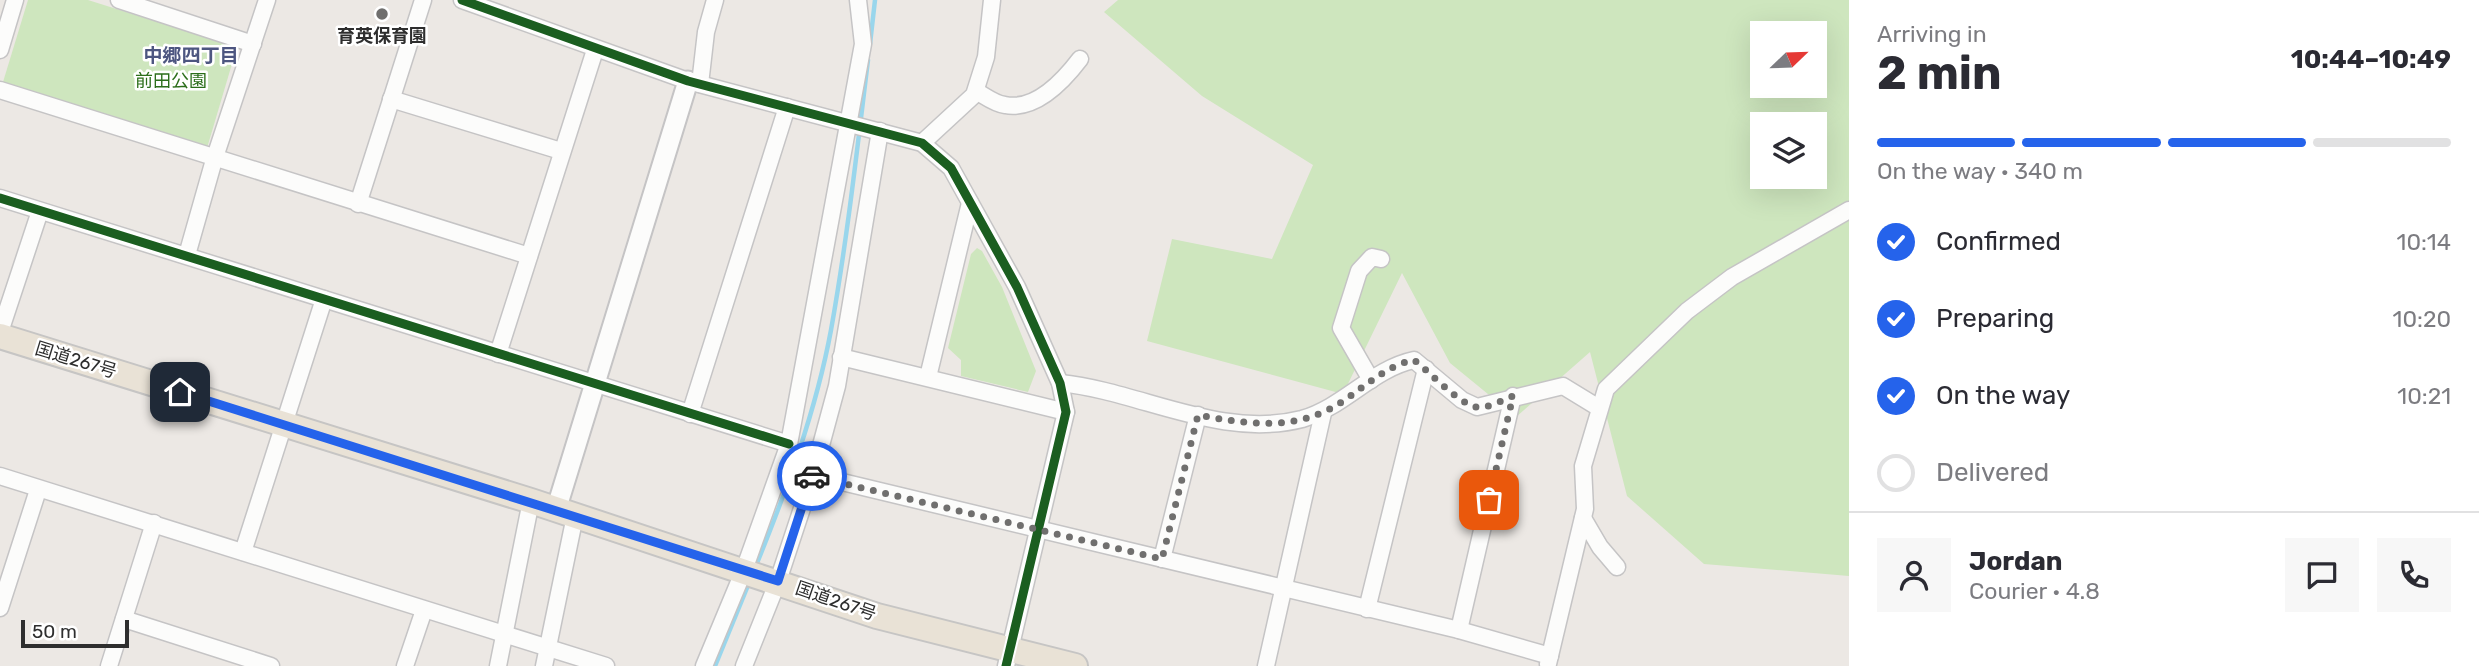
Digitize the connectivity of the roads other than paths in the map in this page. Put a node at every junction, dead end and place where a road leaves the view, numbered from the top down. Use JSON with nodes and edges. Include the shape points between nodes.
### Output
{"nodes":[{"id":1,"x":15,"y":0,"type":"edge"},
{"id":2,"x":119,"y":0,"type":"edge"},
{"id":3,"x":267,"y":0,"type":"edge"},
{"id":4,"x":423,"y":0,"type":"edge"},
{"id":5,"x":462,"y":0,"type":"edge"},
{"id":6,"x":715,"y":0,"type":"edge"},
{"id":7,"x":858,"y":0,"type":"edge"},
{"id":8,"x":992,"y":0,"type":"edge"},
{"id":9,"x":146,"y":4,"type":"edge"},
{"id":10,"x":253,"y":44,"type":"junction"},
{"id":11,"x":0,"y":50,"type":"edge"},
{"id":12,"x":595,"y":50,"type":"junction"},
{"id":13,"x":1080,"y":59,"type":"dead end"},
{"id":14,"x":694,"y":82,"type":"junction"},
{"id":15,"x":0,"y":90,"type":"edge"},
{"id":16,"x":976,"y":91,"type":"junction"},
{"id":17,"x":391,"y":99,"type":"junction"},
{"id":18,"x":787,"y":107,"type":"junction"},
{"id":19,"x":851,"y":123,"type":"junction"},
{"id":20,"x":874,"y":130,"type":"junction"},
{"id":21,"x":922,"y":143,"type":"junction"},
{"id":22,"x":561,"y":151,"type":"junction"},
{"id":23,"x":214,"y":160,"type":"junction"},
{"id":24,"x":0,"y":198,"type":"edge"},
{"id":25,"x":970,"y":203,"type":"junction"},
{"id":26,"x":358,"y":204,"type":"junction"},
{"id":27,"x":1849,"y":210,"type":"edge"},
{"id":28,"x":40,"y":211,"type":"junction"},
{"id":29,"x":187,"y":255,"type":"junction"},
{"id":30,"x":529,"y":256,"type":"junction"},
{"id":31,"x":1381,"y":259,"type":"dead end"},
{"id":32,"x":324,"y":299,"type":"junction"},
{"id":33,"x":0,"y":334,"type":"edge"},
{"id":34,"x":498,"y":354,"type":"junction"},
{"id":35,"x":841,"y":357,"type":"junction"},
{"id":36,"x":1426,"y":369,"type":"junction"},
{"id":37,"x":928,"y":376,"type":"junction"},
{"id":38,"x":1371,"y":380,"type":"junction"},
{"id":39,"x":1060,"y":383,"type":"junction"},
{"id":40,"x":594,"y":384,"type":"junction"},
{"id":41,"x":1513,"y":396,"type":"junction"},
{"id":42,"x":1598,"y":408,"type":"junction"},
{"id":43,"x":1066,"y":412,"type":"junction"},
{"id":44,"x":1323,"y":413,"type":"junction"},
{"id":45,"x":690,"y":414,"type":"junction"},
{"id":46,"x":1198,"y":415,"type":"junction"},
{"id":47,"x":284,"y":424,"type":"junction"},
{"id":48,"x":789,"y":444,"type":"junction"},
{"id":49,"x":813,"y":475,"type":"junction"},
{"id":50,"x":0,"y":476,"type":"edge"},
{"id":51,"x":38,"y":490,"type":"junction"},
{"id":52,"x":531,"y":501,"type":"junction"},
{"id":53,"x":566,"y":513,"type":"junction"},
{"id":54,"x":1583,"y":518,"type":"junction"},
{"id":55,"x":154,"y":523,"type":"junction"},
{"id":56,"x":1040,"y":530,"type":"junction"},
{"id":57,"x":243,"y":552,"type":"junction"},
{"id":58,"x":1162,"y":559,"type":"junction"},
{"id":59,"x":1618,"y":567,"type":"dead end"},
{"id":60,"x":759,"y":576,"type":"junction"},
{"id":61,"x":1283,"y":588,"type":"junction"},
{"id":62,"x":0,"y":606,"type":"edge"},
{"id":63,"x":1367,"y":609,"type":"junction"},
{"id":64,"x":424,"y":610,"type":"junction"},
{"id":65,"x":124,"y":619,"type":"junction"},
{"id":66,"x":1459,"y":630,"type":"junction"},
{"id":67,"x":504,"y":634,"type":"junction"},
{"id":68,"x":547,"y":647,"type":"junction"},
{"id":69,"x":1008,"y":658,"type":"edge"},
{"id":70,"x":1549,"y":661,"type":"edge"},
{"id":71,"x":109,"y":666,"type":"edge"},
{"id":72,"x":271,"y":666,"type":"edge"},
{"id":73,"x":405,"y":666,"type":"edge"},
{"id":74,"x":498,"y":666,"type":"edge"},
{"id":75,"x":544,"y":666,"type":"edge"},
{"id":76,"x":606,"y":666,"type":"edge"},
{"id":77,"x":704,"y":666,"type":"edge"},
{"id":78,"x":744,"y":666,"type":"edge"},
{"id":79,"x":1075,"y":666,"type":"edge"},
{"id":80,"x":1266,"y":666,"type":"edge"}],
"edges":[{"from":1,"to":11,"type":"street"},
{"from":2,"to":9,"type":"street"},
{"from":3,"to":10,"type":"street"},
{"from":4,"to":17,"type":"street"},
{"from":5,"to":12,"type":"street"},
{"from":6,"to":14,"type":"street"},
{"from":7,"to":19,"type":"street","via":[[863,44]]},
{"from":8,"to":16,"type":"street","via":[[986,57]]},
{"from":9,"to":10,"type":"street"},
{"from":10,"to":23,"type":"street"},
{"from":12,"to":14,"type":"street"},
{"from":12,"to":22,"type":"street"},
{"from":13,"to":16,"type":"street","via":[[1059,86],[1017,107],[1002,105]]},
{"from":14,"to":18,"type":"street"},
{"from":14,"to":40,"type":"street"},
{"from":15,"to":23,"type":"street"},
{"from":16,"to":21,"type":"street"},
{"from":17,"to":22,"type":"street"},
{"from":17,"to":26,"type":"street"},
{"from":18,"to":19,"type":"street"},
{"from":18,"to":45,"type":"street"},
{"from":19,"to":20,"type":"street"},
{"from":19,"to":48,"type":"street"},
{"from":20,"to":21,"type":"street"},
{"from":20,"to":35,"type":"street"},
{"from":21,"to":25,"type":"street","via":[[951,168]]},
{"from":22,"to":30,"type":"street"},
{"from":23,"to":26,"type":"street"},
{"from":23,"to":29,"type":"street"},
{"from":24,"to":28,"type":"street"},
{"from":25,"to":37,"type":"street"},
{"from":25,"to":39,"type":"street","via":[[1017,287]]},
{"from":26,"to":30,"type":"street"},
{"from":27,"to":42,"type":"street","via":[[1732,277],[1687,311],[1606,389]]},
{"from":28,"to":29,"type":"street"},
{"from":28,"to":33,"type":"street"},
{"from":29,"to":32,"type":"street"},
{"from":30,"to":34,"type":"street"},
{"from":31,"to":38,"type":"street","via":[[1373,257],[1359,271],[1341,328]]},
{"from":32,"to":34,"type":"street"},
{"from":32,"to":47,"type":"street"},
{"from":33,"to":47,"type":"highway","name":"国道267号"},
{"from":34,"to":40,"type":"street"},
{"from":35,"to":37,"type":"street"},
{"from":35,"to":49,"type":"street"},
{"from":36,"to":38,"type":"street","via":[[1414,360],[1394,364]]},
{"from":36,"to":41,"type":"street","via":[[1476,407]]},
{"from":36,"to":63,"type":"street"},
{"from":37,"to":43,"type":"street"},
{"from":38,"to":44,"type":"street"},
{"from":39,"to":43,"type":"street"},
{"from":39,"to":46,"type":"street"},
{"from":40,"to":45,"type":"street"},
{"from":40,"to":53,"type":"street"},
{"from":41,"to":42,"type":"street","via":[[1563,386]]},
{"from":41,"to":66,"type":"street"},
{"from":42,"to":54,"type":"street","via":[[1583,466]]},
{"from":43,"to":56,"type":"street"},
{"from":44,"to":46,"type":"street","via":[[1252,425]]},
{"from":44,"to":61,"type":"street"},
{"from":45,"to":48,"type":"street"},
{"from":46,"to":58,"type":"street"},
{"from":47,"to":52,"type":"highway","name":"国道267号"},
{"from":47,"to":57,"type":"street"},
{"from":48,"to":60,"type":"street"},
{"from":49,"to":56,"type":"street"},
{"from":49,"to":60,"type":"street"},
{"from":50,"to":51,"type":"street"},
{"from":51,"to":55,"type":"street"},
{"from":51,"to":62,"type":"street"},
{"from":52,"to":53,"type":"highway","name":"国道267号"},
{"from":52,"to":67,"type":"street"},
{"from":53,"to":60,"type":"highway","name":"国道267号"},
{"from":53,"to":68,"type":"street"},
{"from":54,"to":59,"type":"street"},
{"from":54,"to":70,"type":"street"},
{"from":55,"to":57,"type":"street"},
{"from":55,"to":65,"type":"street"},
{"from":56,"to":58,"type":"street"},
{"from":56,"to":69,"type":"street"},
{"from":57,"to":64,"type":"street"},
{"from":58,"to":61,"type":"street"},
{"from":60,"to":69,"type":"highway","name":"国道267号"},
{"from":60,"to":77,"type":"street"},
{"from":60,"to":78,"type":"street"},
{"from":61,"to":63,"type":"street"},
{"from":61,"to":80,"type":"street"},
{"from":63,"to":66,"type":"street"},
{"from":64,"to":67,"type":"street"},
{"from":64,"to":73,"type":"street"},
{"from":65,"to":71,"type":"street"},
{"from":65,"to":72,"type":"street"},
{"from":66,"to":70,"type":"street"},
{"from":67,"to":68,"type":"street"},
{"from":67,"to":74,"type":"street"},
{"from":68,"to":75,"type":"street"},
{"from":68,"to":76,"type":"street"},
{"from":69,"to":79,"type":"highway","name":"国道267号"}]}
